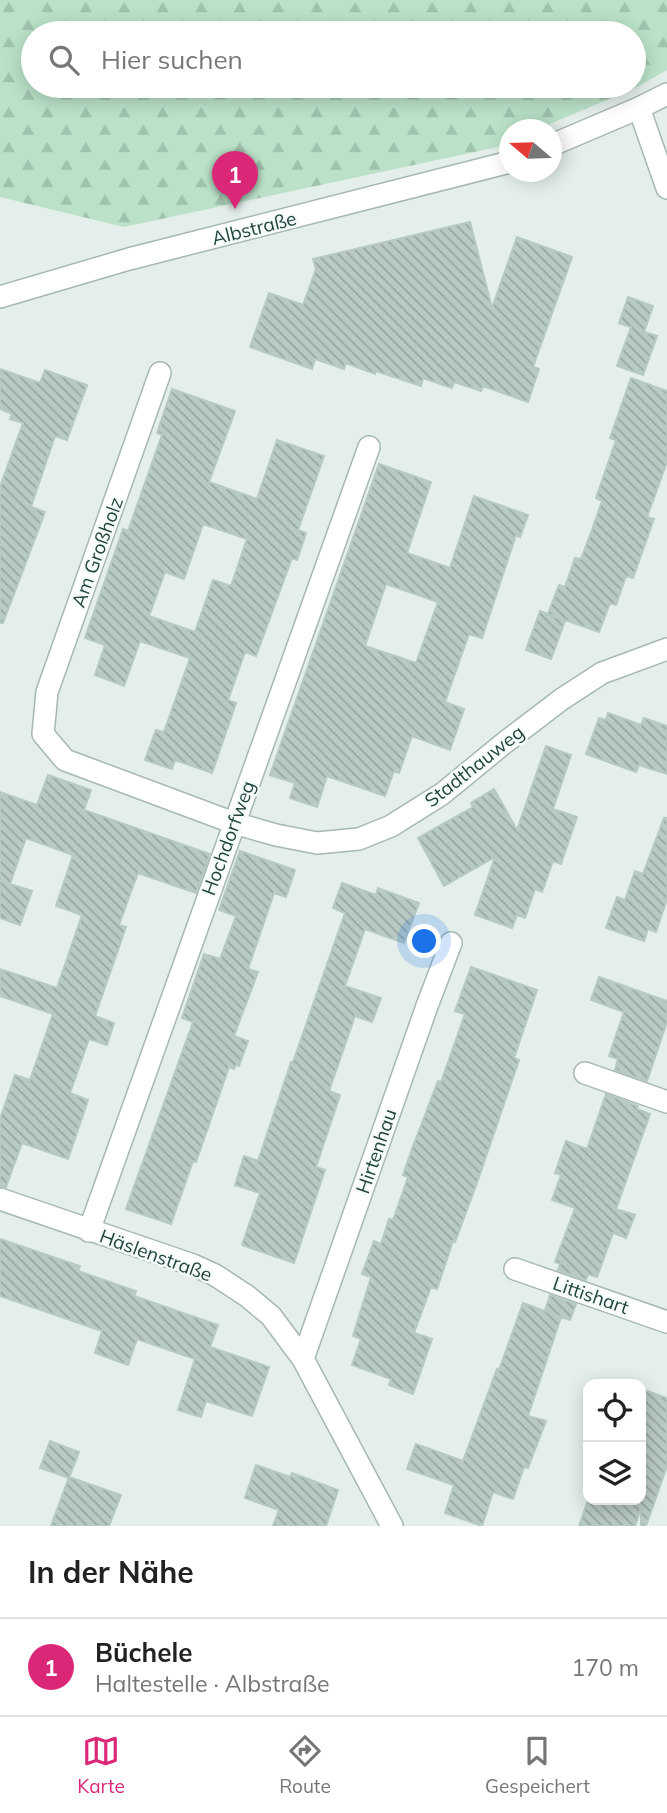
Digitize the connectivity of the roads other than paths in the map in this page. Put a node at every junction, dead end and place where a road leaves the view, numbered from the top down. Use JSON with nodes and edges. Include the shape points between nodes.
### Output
{"nodes":[{"id":1,"x":667,"y":94,"type":"edge"},
{"id":2,"x":639,"y":108,"type":"junction"},
{"id":3,"x":562,"y":140,"type":"edge"},
{"id":4,"x":499,"y":165,"type":"edge"},
{"id":5,"x":667,"y":188,"type":"edge"},
{"id":6,"x":0,"y":298,"type":"edge"},
{"id":7,"x":160,"y":373,"type":"dead end"},
{"id":8,"x":369,"y":447,"type":"dead end"},
{"id":9,"x":667,"y":649,"type":"edge"},
{"id":10,"x":43,"y":734,"type":"joint"},
{"id":11,"x":234,"y":823,"type":"junction"},
{"id":12,"x":451,"y":943,"type":"dead end"},
{"id":13,"x":585,"y":1073,"type":"dead end"},
{"id":14,"x":667,"y":1102,"type":"edge"},
{"id":15,"x":0,"y":1199,"type":"edge"},
{"id":16,"x":89,"y":1231,"type":"junction"},
{"id":17,"x":515,"y":1269,"type":"dead end"},
{"id":18,"x":667,"y":1322,"type":"edge"},
{"id":19,"x":303,"y":1359,"type":"junction"},
{"id":20,"x":392,"y":1526,"type":"edge"}],
"edges":[{"from":1,"to":2,"type":"street"},
{"from":2,"to":3,"type":"street"},
{"from":2,"to":5,"type":"street"},
{"from":4,"to":6,"type":"street","name":"Albstraße","via":[[129,259]]},
{"from":7,"to":10,"type":"street","name":"Am Großholz","via":[[47,692]]},
{"from":8,"to":11,"type":"street","name":"Hochdorfweg"},
{"from":9,"to":11,"type":"street","name":"Stadthauweg","via":[[602,673],[442,794],[391,826],[359,839],[317,843]]},
{"from":10,"to":11,"type":"street","name":"Stadthauweg","via":[[65,760]]},
{"from":11,"to":16,"type":"street","name":"Hochdorfweg"},
{"from":12,"to":19,"type":"street","name":"Hirtenhau"},
{"from":13,"to":14,"type":"street"},
{"from":15,"to":16,"type":"street","name":"Häslenstraße"},
{"from":16,"to":19,"type":"street","name":"Häslenstraße","via":[[215,1275],[271,1316]]},
{"from":17,"to":18,"type":"street","name":"Littishart"},
{"from":19,"to":20,"type":"street","name":"Häslenstraße"}]}
